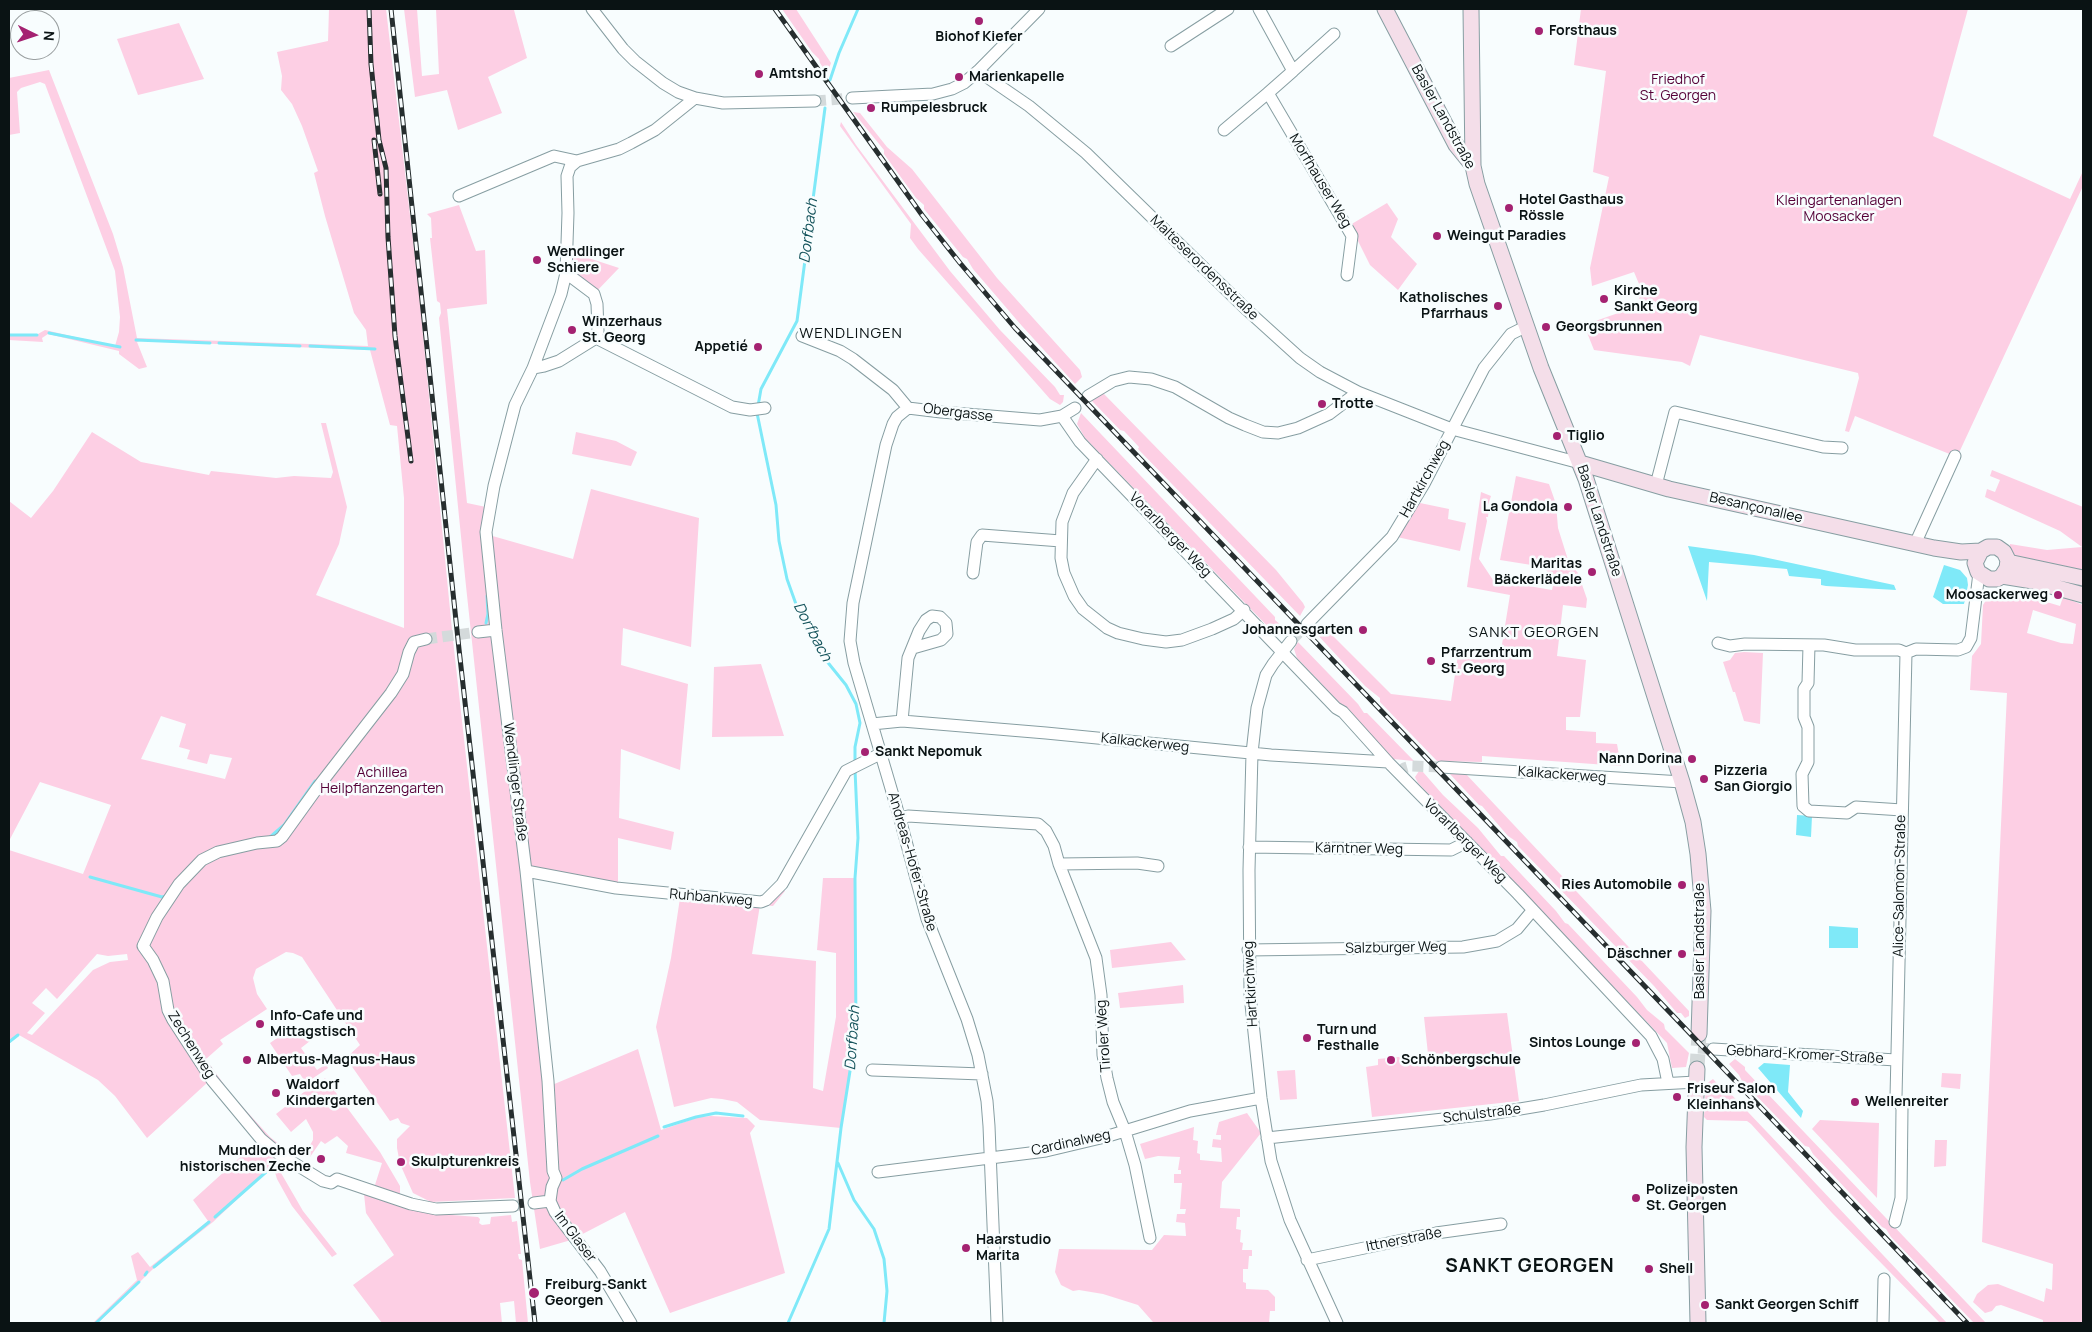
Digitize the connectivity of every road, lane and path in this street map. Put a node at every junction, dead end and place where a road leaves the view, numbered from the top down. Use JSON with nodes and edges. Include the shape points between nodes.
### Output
{"nodes":[{"id":1,"x":1039,"y":9,"type":"edge"},
{"id":2,"x":1228,"y":9,"type":"edge"},
{"id":3,"x":1259,"y":9,"type":"edge"},
{"id":4,"x":1385,"y":9,"type":"edge"},
{"id":5,"x":1471,"y":9,"type":"edge"},
{"id":6,"x":595,"y":10,"type":"edge"},
{"id":7,"x":1334,"y":34,"type":"dead end"},
{"id":8,"x":1172,"y":46,"type":"dead end"},
{"id":9,"x":978,"y":71,"type":"junction"},
{"id":10,"x":1293,"y":71,"type":"junction"},
{"id":11,"x":1268,"y":93,"type":"junction"},
{"id":12,"x":695,"y":98,"type":"junction"},
{"id":13,"x":852,"y":98,"type":"tunnel mouth"},
{"id":14,"x":815,"y":101,"type":"tunnel mouth"},
{"id":15,"x":1224,"y":130,"type":"dead end"},
{"id":16,"x":577,"y":161,"type":"junction"},
{"id":17,"x":1473,"y":166,"type":"junction"},
{"id":18,"x":459,"y":196,"type":"dead end"},
{"id":19,"x":566,"y":273,"type":"junction"},
{"id":20,"x":1347,"y":275,"type":"dead end"},
{"id":21,"x":1527,"y":326,"type":"junction"},
{"id":22,"x":802,"y":336,"type":"dead end"},
{"id":23,"x":596,"y":338,"type":"junction"},
{"id":24,"x":533,"y":368,"type":"junction"},
{"id":25,"x":1358,"y":392,"type":"junction"},
{"id":26,"x":1088,"y":396,"type":"dead end"},
{"id":27,"x":908,"y":408,"type":"junction"},
{"id":28,"x":1076,"y":408,"type":"dead end"},
{"id":29,"x":760,"y":409,"type":"dead end"},
{"id":30,"x":1062,"y":416,"type":"junction"},
{"id":31,"x":1452,"y":429,"type":"junction"},
{"id":32,"x":1842,"y":448,"type":"dead end"},
{"id":33,"x":1955,"y":456,"type":"dead end"},
{"id":34,"x":1097,"y":459,"type":"junction"},
{"id":35,"x":1580,"y":463,"type":"junction"},
{"id":36,"x":1656,"y":485,"type":"junction"},
{"id":37,"x":1060,"y":541,"type":"junction"},
{"id":38,"x":1915,"y":544,"type":"junction"},
{"id":39,"x":1934,"y":548,"type":"junction"},
{"id":40,"x":1981,"y":551,"type":"junction"},
{"id":41,"x":1991,"y":572,"type":"junction"},
{"id":42,"x":973,"y":573,"type":"dead end"},
{"id":43,"x":2083,"y":578,"type":"edge"},
{"id":44,"x":2083,"y":595,"type":"edge"},
{"id":45,"x":1244,"y":610,"type":"junction"},
{"id":46,"x":1307,"y":624,"type":"tunnel mouth"},
{"id":47,"x":496,"y":630,"type":"junction"},
{"id":48,"x":478,"y":632,"type":"tunnel mouth"},
{"id":49,"x":426,"y":639,"type":"tunnel mouth"},
{"id":50,"x":1291,"y":641,"type":"tunnel mouth"},
{"id":51,"x":1718,"y":644,"type":"dead end"},
{"id":52,"x":1809,"y":645,"type":"junction"},
{"id":53,"x":913,"y":648,"type":"dead end"},
{"id":54,"x":1282,"y":651,"type":"junction"},
{"id":55,"x":1906,"y":653,"type":"junction"},
{"id":56,"x":902,"y":721,"type":"junction"},
{"id":57,"x":872,"y":724,"type":"junction"},
{"id":58,"x":1252,"y":753,"type":"junction"},
{"id":59,"x":880,"y":754,"type":"junction"},
{"id":60,"x":1388,"y":762,"type":"junction"},
{"id":61,"x":1441,"y":767,"type":"tunnel mouth"},
{"id":62,"x":1682,"y":782,"type":"junction"},
{"id":63,"x":1902,"y":810,"type":"junction"},
{"id":64,"x":900,"y":819,"type":"junction"},
{"id":65,"x":1467,"y":842,"type":"junction"},
{"id":66,"x":1249,"y":847,"type":"junction"},
{"id":67,"x":1059,"y":864,"type":"junction"},
{"id":68,"x":1158,"y":866,"type":"dead end"},
{"id":69,"x":526,"y":871,"type":"junction"},
{"id":70,"x":1532,"y":911,"type":"junction"},
{"id":71,"x":1248,"y":950,"type":"junction"},
{"id":72,"x":1699,"y":1034,"type":"tunnel mouth"},
{"id":73,"x":1713,"y":1049,"type":"tunnel mouth"},
{"id":74,"x":1896,"y":1060,"type":"junction"},
{"id":75,"x":872,"y":1070,"type":"dead end"},
{"id":76,"x":982,"y":1074,"type":"junction"},
{"id":77,"x":1696,"y":1076,"type":"joint"},
{"id":78,"x":1668,"y":1083,"type":"junction"},
{"id":79,"x":1261,"y":1098,"type":"junction"},
{"id":80,"x":1125,"y":1131,"type":"junction"},
{"id":81,"x":1267,"y":1138,"type":"junction"},
{"id":82,"x":990,"y":1157,"type":"junction"},
{"id":83,"x":878,"y":1172,"type":"dead end"},
{"id":84,"x":550,"y":1201,"type":"junction"},
{"id":85,"x":534,"y":1204,"type":"tunnel mouth"},
{"id":86,"x":514,"y":1206,"type":"tunnel mouth"},
{"id":87,"x":1895,"y":1222,"type":"dead end"},
{"id":88,"x":1501,"y":1224,"type":"dead end"},
{"id":89,"x":1150,"y":1238,"type":"dead end"},
{"id":90,"x":1307,"y":1260,"type":"junction"},
{"id":91,"x":1884,"y":1279,"type":"dead end"},
{"id":92,"x":631,"y":1323,"type":"edge"},
{"id":93,"x":997,"y":1323,"type":"edge"},
{"id":94,"x":1337,"y":1323,"type":"edge"},
{"id":95,"x":1698,"y":1323,"type":"edge"},
{"id":96,"x":1883,"y":1323,"type":"edge"}],
"edges":[{"from":1,"to":9,"type":"street"},
{"from":2,"to":8,"type":"street"},
{"from":3,"to":10,"type":"street"},
{"from":4,"to":17,"type":"street","name":"Basler Landstraße","via":[[1456,146]]},
{"from":5,"to":17,"type":"street"},
{"from":6,"to":12,"type":"street","via":[[623,49],[647,72],[678,92]]},
{"from":7,"to":10,"type":"street"},
{"from":9,"to":13,"type":"street","via":[[964,83],[933,94]]},
{"from":9,"to":25,"type":"street","name":"Malteserordensstraße","via":[[1029,106],[1086,153],[1300,358]]},
{"from":10,"to":11,"type":"street"},
{"from":11,"to":15,"type":"street"},
{"from":11,"to":20,"type":"street","name":"Morfhauser Weg","via":[[1352,236]]},
{"from":12,"to":14,"type":"street","via":[[723,103]]},
{"from":12,"to":16,"type":"street","via":[[655,130],[631,143]]},
{"from":16,"to":18,"type":"street","via":[[554,156]]},
{"from":16,"to":19,"type":"street","name":"Wendlinger Straße","via":[[567,176]]},
{"from":17,"to":21,"type":"street","name":"Basler Landstraße"},
{"from":19,"to":23,"type":"street","via":[[594,294],[597,304]]},
{"from":19,"to":24,"type":"street","name":"Wendlinger Straße"},
{"from":21,"to":31,"type":"street","name":"Hartkirchweg","via":[[1511,334],[1496,350]]},
{"from":21,"to":35,"type":"street","name":"Basler Landstraße"},
{"from":22,"to":27,"type":"street","name":"Obergasse","via":[[853,359],[893,390]]},
{"from":23,"to":24,"type":"street","via":[[559,361]]},
{"from":23,"to":29,"type":"street","via":[[732,407]]},
{"from":24,"to":47,"type":"street","name":"Wendlinger Straße","via":[[515,404],[486,532]]},
{"from":25,"to":26,"type":"street","via":[[1329,414],[1278,433],[1264,432],[1237,422],[1174,386],[1151,379],[1129,377],[1113,381]]},
{"from":25,"to":31,"type":"street","name":"Malteserordensstraße"},
{"from":27,"to":30,"type":"street","name":"Obergasse","via":[[1040,420]]},
{"from":27,"to":57,"type":"street","name":"Andreas-Hofer-Straße","via":[[893,424],[886,445],[850,622],[854,663]]},
{"from":28,"to":30,"type":"street","name":"Obergasse"},
{"from":30,"to":34,"type":"street","name":"Vorarlberger Weg"},
{"from":31,"to":35,"type":"street","name":"Malteserordensstraße"},
{"from":31,"to":46,"type":"street","name":"Hartkirchweg","via":[[1392,537]]},
{"from":32,"to":36,"type":"street","via":[[1823,447],[1675,412]]},
{"from":33,"to":38,"type":"street"},
{"from":34,"to":37,"type":"street","via":[[1065,510]]},
{"from":34,"to":45,"type":"street","name":"Vorarlberger Weg"},
{"from":35,"to":36,"type":"street","name":"Besançonallee"},
{"from":35,"to":62,"type":"street","name":"Basler Landstraße"},
{"from":36,"to":38,"type":"street","name":"Besançonallee"},
{"from":37,"to":42,"type":"street","via":[[982,535],[977,542]]},
{"from":37,"to":45,"type":"street","via":[[1064,573],[1074,596],[1092,616],[1118,633],[1153,641],[1182,640],[1227,622]]},
{"from":38,"to":39,"type":"street","name":"Besançonallee"},
{"from":39,"to":40,"type":"street","name":"Besançonallee"},
{"from":39,"to":41,"type":"street","name":"Besançonallee"},
{"from":40,"to":41,"type":"street","via":[[1976,558]]},
{"from":40,"to":41,"type":"street","name":"Besançonallee","via":[[1988,547],[1997,548],[2006,554]]},
{"from":41,"to":43,"type":"street","name":"Besançonallee"},
{"from":41,"to":44,"type":"street","name":"Besançonallee"},
{"from":41,"to":55,"type":"street","via":[[1975,603],[1971,638],[1966,647],[1958,650],[1916,649]]},
{"from":45,"to":54,"type":"street","name":"Vorarlberger Weg"},
{"from":47,"to":48,"type":"street"},
{"from":47,"to":69,"type":"street","name":"Wendlinger Straße"},
{"from":49,"to":86,"type":"street","name":"Zechenweg","via":[[414,642],[403,674],[391,693],[282,837],[277,841],[218,852],[202,860],[179,884],[143,946],[154,960],[163,981],[173,1020],[212,1080],[261,1139],[278,1154],[323,1181],[331,1184],[336,1179],[411,1204],[436,1209]]},
{"from":50,"to":54,"type":"street","name":"Hartkirchweg"},
{"from":51,"to":52,"type":"street"},
{"from":52,"to":55,"type":"street"},
{"from":52,"to":63,"type":"street","via":[[1808,683],[1804,689],[1808,762],[1802,774],[1803,806],[1809,811],[1847,813],[1856,808]]},
{"from":53,"to":56,"type":"street","via":[[908,658]]},
{"from":54,"to":58,"type":"street","name":"Hartkirchweg","via":[[1266,675],[1262,688]]},
{"from":54,"to":60,"type":"street","name":"Vorarlberger Weg"},
{"from":55,"to":63,"type":"street","name":"Alice-Salomon-Straße"},
{"from":56,"to":57,"type":"street","name":"Kalkackerweg"},
{"from":56,"to":58,"type":"street","name":"Kalkackerweg"},
{"from":57,"to":59,"type":"street","name":"Andreas-Hofer-Straße"},
{"from":58,"to":60,"type":"street","name":"Kalkackerweg"},
{"from":58,"to":66,"type":"street","name":"Hartkirchweg"},
{"from":59,"to":64,"type":"street","name":"Andreas-Hofer-Straße"},
{"from":59,"to":69,"type":"street","name":"Ruhbankweg","via":[[846,771],[782,884],[760,902],[616,888]]},
{"from":60,"to":65,"type":"street","name":"Vorarlberger Weg"},
{"from":61,"to":62,"type":"street","name":"Kalkackerweg"},
{"from":62,"to":72,"type":"street","name":"Basler Landstraße","via":[[1693,822],[1703,911]]},
{"from":63,"to":74,"type":"street","name":"Alice-Salomon-Straße"},
{"from":64,"to":67,"type":"street","name":"Tiroler Weg","via":[[908,816],[1038,824],[1054,846]]},
{"from":64,"to":76,"type":"street","name":"Andreas-Hofer-Straße","via":[[927,919],[967,1019]]},
{"from":65,"to":66,"type":"street","name":"Kärntner Weg","via":[[1451,850]]},
{"from":65,"to":70,"type":"street","name":"Vorarlberger Weg"},
{"from":66,"to":71,"type":"street","name":"Hartkirchweg"},
{"from":67,"to":68,"type":"street","via":[[1137,863]]},
{"from":67,"to":80,"type":"street","name":"Tiroler Weg","via":[[1096,958],[1103,1055],[1113,1102]]},
{"from":69,"to":84,"type":"street","name":"Wendlinger Straße","via":[[556,1178]]},
{"from":70,"to":71,"type":"street","name":"Salzburger Weg","via":[[1517,929],[1497,941],[1463,946]]},
{"from":70,"to":78,"type":"street","name":"Vorarlberger Weg","via":[[1651,1036],[1663,1058]]},
{"from":71,"to":79,"type":"street","name":"Hartkirchweg"},
{"from":73,"to":74,"type":"street","name":"Gebhard-Kromer-Straße"},
{"from":74,"to":87,"type":"street","name":"Alice-Salomon-Straße","via":[[1896,1097],[1902,1108],[1901,1198]]},
{"from":75,"to":76,"type":"street"},
{"from":76,"to":82,"type":"street","name":"Andreas-Hofer-Straße"},
{"from":77,"to":78,"type":"street","name":"Schulstraße"},
{"from":77,"to":95,"type":"street","via":[[1694,1153]]},
{"from":78,"to":81,"type":"street","name":"Schulstraße","via":[[1490,1114]]},
{"from":79,"to":80,"type":"street","name":"Cardinalweg","via":[[1190,1111]]},
{"from":79,"to":81,"type":"street","name":"Hartkirchweg"},
{"from":80,"to":82,"type":"street","name":"Cardinalweg","via":[[1046,1151]]},
{"from":80,"to":89,"type":"street","name":"Tiroler Weg"},
{"from":81,"to":90,"type":"street","name":"Hartkirchweg","via":[[1278,1185]]},
{"from":82,"to":83,"type":"street","name":"Cardinalweg"},
{"from":82,"to":93,"type":"street","name":"Andreas-Hofer-Straße"},
{"from":84,"to":85,"type":"street"},
{"from":84,"to":92,"type":"street","name":"Im Glaser","via":[[600,1271]]},
{"from":88,"to":90,"type":"street","name":"Ittnerstraße"},
{"from":90,"to":94,"type":"street","name":"Hartkirchweg"},
{"from":91,"to":96,"type":"street"}]}
